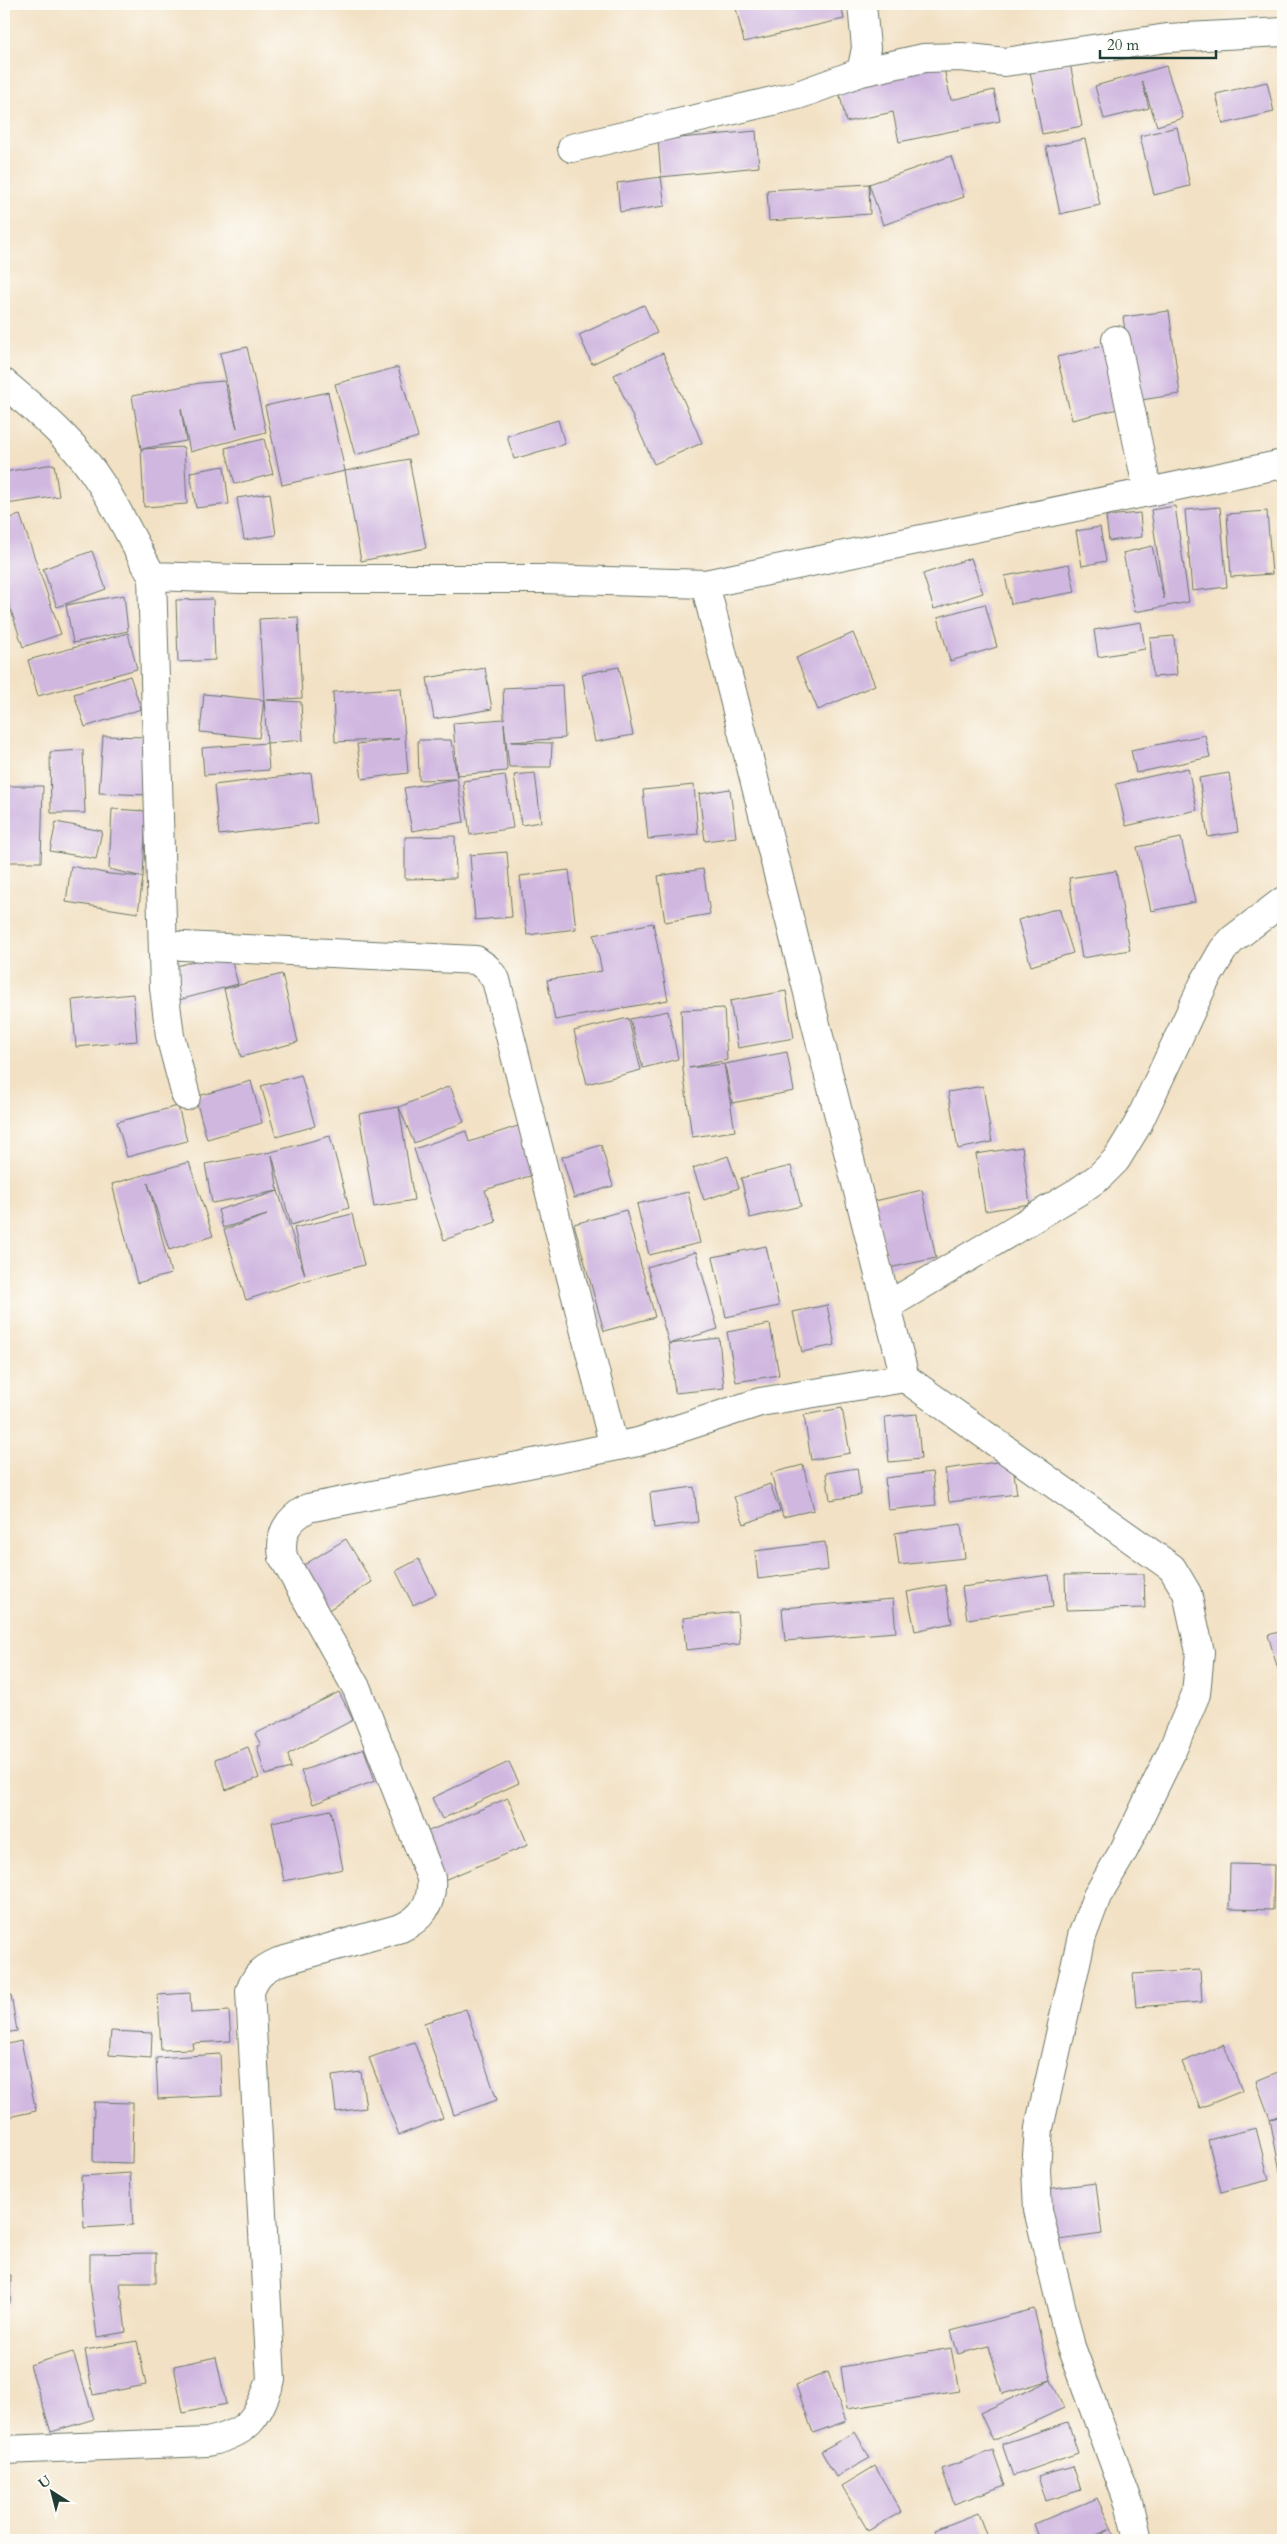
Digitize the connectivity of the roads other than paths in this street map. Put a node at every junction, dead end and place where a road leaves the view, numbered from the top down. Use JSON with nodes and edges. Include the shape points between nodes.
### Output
{"nodes":[{"id":1,"x":862,"y":4,"type":"edge"},
{"id":2,"x":1283,"y":32,"type":"edge"},
{"id":3,"x":861,"y":72,"type":"junction"},
{"id":4,"x":572,"y":148,"type":"dead end"},
{"id":5,"x":1116,"y":340,"type":"dead end"},
{"id":6,"x":4,"y":384,"type":"edge"},
{"id":7,"x":1283,"y":464,"type":"edge"},
{"id":8,"x":1148,"y":492,"type":"junction"},
{"id":9,"x":152,"y":576,"type":"junction"},
{"id":10,"x":705,"y":584,"type":"junction"},
{"id":11,"x":1283,"y":901,"type":"edge"},
{"id":12,"x":163,"y":945,"type":"junction"},
{"id":13,"x":186,"y":1096,"type":"dead end"},
{"id":14,"x":887,"y":1306,"type":"junction"},
{"id":15,"x":905,"y":1378,"type":"junction"},
{"id":16,"x":614,"y":1447,"type":"junction"},
{"id":17,"x":4,"y":2450,"type":"edge"},
{"id":18,"x":1138,"y":2540,"type":"edge"}],
"edges":[{"from":1,"to":3,"type":"street","via":[[866,48]]},
{"from":2,"to":3,"type":"street","via":[[1167,38],[1005,62],[961,57],[924,58]]},
{"from":3,"to":4,"type":"street","via":[[798,94]]},
{"from":5,"to":8,"type":"street"},
{"from":6,"to":9,"type":"street","via":[[65,437],[86,464],[112,501]]},
{"from":7,"to":8,"type":"street"},
{"from":8,"to":10,"type":"street"},
{"from":9,"to":10,"type":"street","via":[[240,579],[543,578]]},
{"from":9,"to":12,"type":"street"},
{"from":10,"to":14,"type":"street"},
{"from":11,"to":14,"type":"street","via":[[1233,939],[1213,965],[1138,1124],[1116,1160],[1079,1191]]},
{"from":12,"to":13,"type":"street","via":[[170,1036]]},
{"from":12,"to":16,"type":"street","via":[[476,960],[487,968],[496,980]]},
{"from":14,"to":15,"type":"street"},
{"from":15,"to":16,"type":"street","via":[[760,1402]]},
{"from":15,"to":18,"type":"street","via":[[1172,1568],[1187,1592],[1200,1652],[1198,1686],[1193,1702],[1124,1850],[1097,1896],[1082,1936],[1040,2128],[1036,2169],[1038,2210],[1071,2347],[1130,2506]]},
{"from":16,"to":17,"type":"street","via":[[308,1508],[289,1521],[283,1533],[283,1557],[357,1689],[431,1878],[430,1900],[418,1918],[401,1928],[264,1968],[256,1975],[250,1991],[271,2380],[258,2414],[235,2434],[207,2442]]}]}
